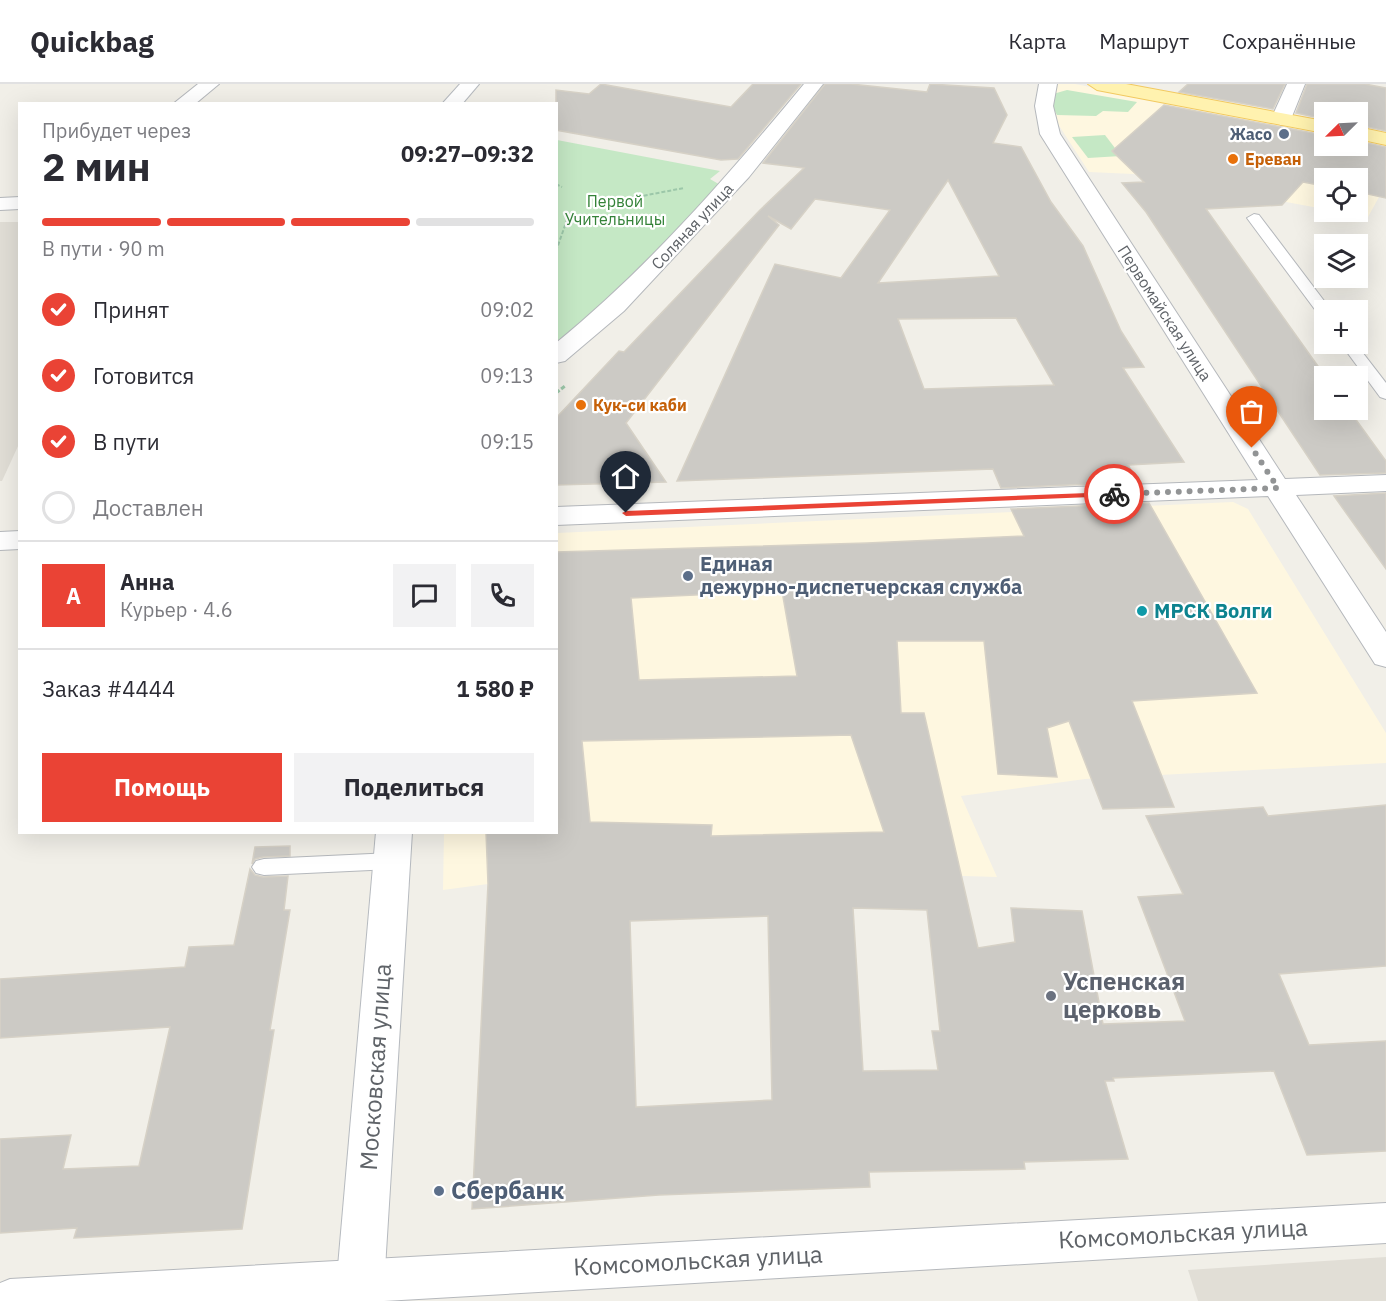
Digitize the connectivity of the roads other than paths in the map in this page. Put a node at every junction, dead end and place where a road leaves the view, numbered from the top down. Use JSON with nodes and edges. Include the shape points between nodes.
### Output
{"nodes":[{"id":1,"x":210,"y":84,"type":"edge"},
{"id":2,"x":470,"y":84,"type":"edge"},
{"id":3,"x":814,"y":84,"type":"edge"},
{"id":4,"x":1048,"y":84,"type":"edge"},
{"id":5,"x":1097,"y":84,"type":"edge"},
{"id":6,"x":1296,"y":84,"type":"edge"},
{"id":7,"x":185,"y":102,"type":"edge"},
{"id":8,"x":453,"y":102,"type":"edge"},
{"id":9,"x":1281,"y":119,"type":"junction"},
{"id":10,"x":1314,"y":125,"type":"edge"},
{"id":11,"x":1368,"y":135,"type":"edge"},
{"id":12,"x":1386,"y":139,"type":"edge"},
{"id":13,"x":18,"y":203,"type":"edge"},
{"id":14,"x":0,"y":204,"type":"edge"},
{"id":15,"x":1254,"y":218,"type":"dead end"},
{"id":16,"x":1315,"y":300,"type":"edge"},
{"id":17,"x":558,"y":354,"type":"edge"},
{"id":18,"x":1356,"y":354,"type":"edge"},
{"id":19,"x":1386,"y":394,"type":"edge"},
{"id":20,"x":1386,"y":483,"type":"edge"},
{"id":21,"x":1278,"y":488,"type":"junction"},
{"id":22,"x":558,"y":516,"type":"edge"},
{"id":23,"x":18,"y":540,"type":"edge"},
{"id":24,"x":0,"y":541,"type":"edge"},
{"id":25,"x":1386,"y":657,"type":"edge"},
{"id":26,"x":393,"y":847,"type":"edge"},
{"id":27,"x":264,"y":867,"type":"dead end"},
{"id":28,"x":1386,"y":1223,"type":"edge"},
{"id":29,"x":360,"y":1291,"type":"edge"},
{"id":30,"x":10,"y":1301,"type":"edge"}],
"edges":[{"from":1,"to":7,"type":"street"},
{"from":2,"to":8,"type":"street"},
{"from":3,"to":17,"type":"street","name":"Соляная улица","via":[[742,173],[672,247],[616,306]]},
{"from":4,"to":21,"type":"street","name":"Первомайская улица","via":[[1044,106],[1050,134]]},
{"from":5,"to":9,"type":"main road"},
{"from":6,"to":9,"type":"street"},
{"from":9,"to":10,"type":"main road"},
{"from":11,"to":12,"type":"main road"},
{"from":13,"to":14,"type":"street"},
{"from":15,"to":16,"type":"lane"},
{"from":18,"to":19,"type":"lane"},
{"from":20,"to":21,"type":"street"},
{"from":21,"to":22,"type":"street"},
{"from":21,"to":25,"type":"street","name":"Первомайская улица"},
{"from":23,"to":24,"type":"street"},
{"from":26,"to":27,"type":"lane"},
{"from":26,"to":29,"type":"street","name":"Московская улица"},
{"from":28,"to":29,"type":"street","name":"Комсомольская улица"},
{"from":29,"to":30,"type":"street","name":"Комсомольская улица"}]}
